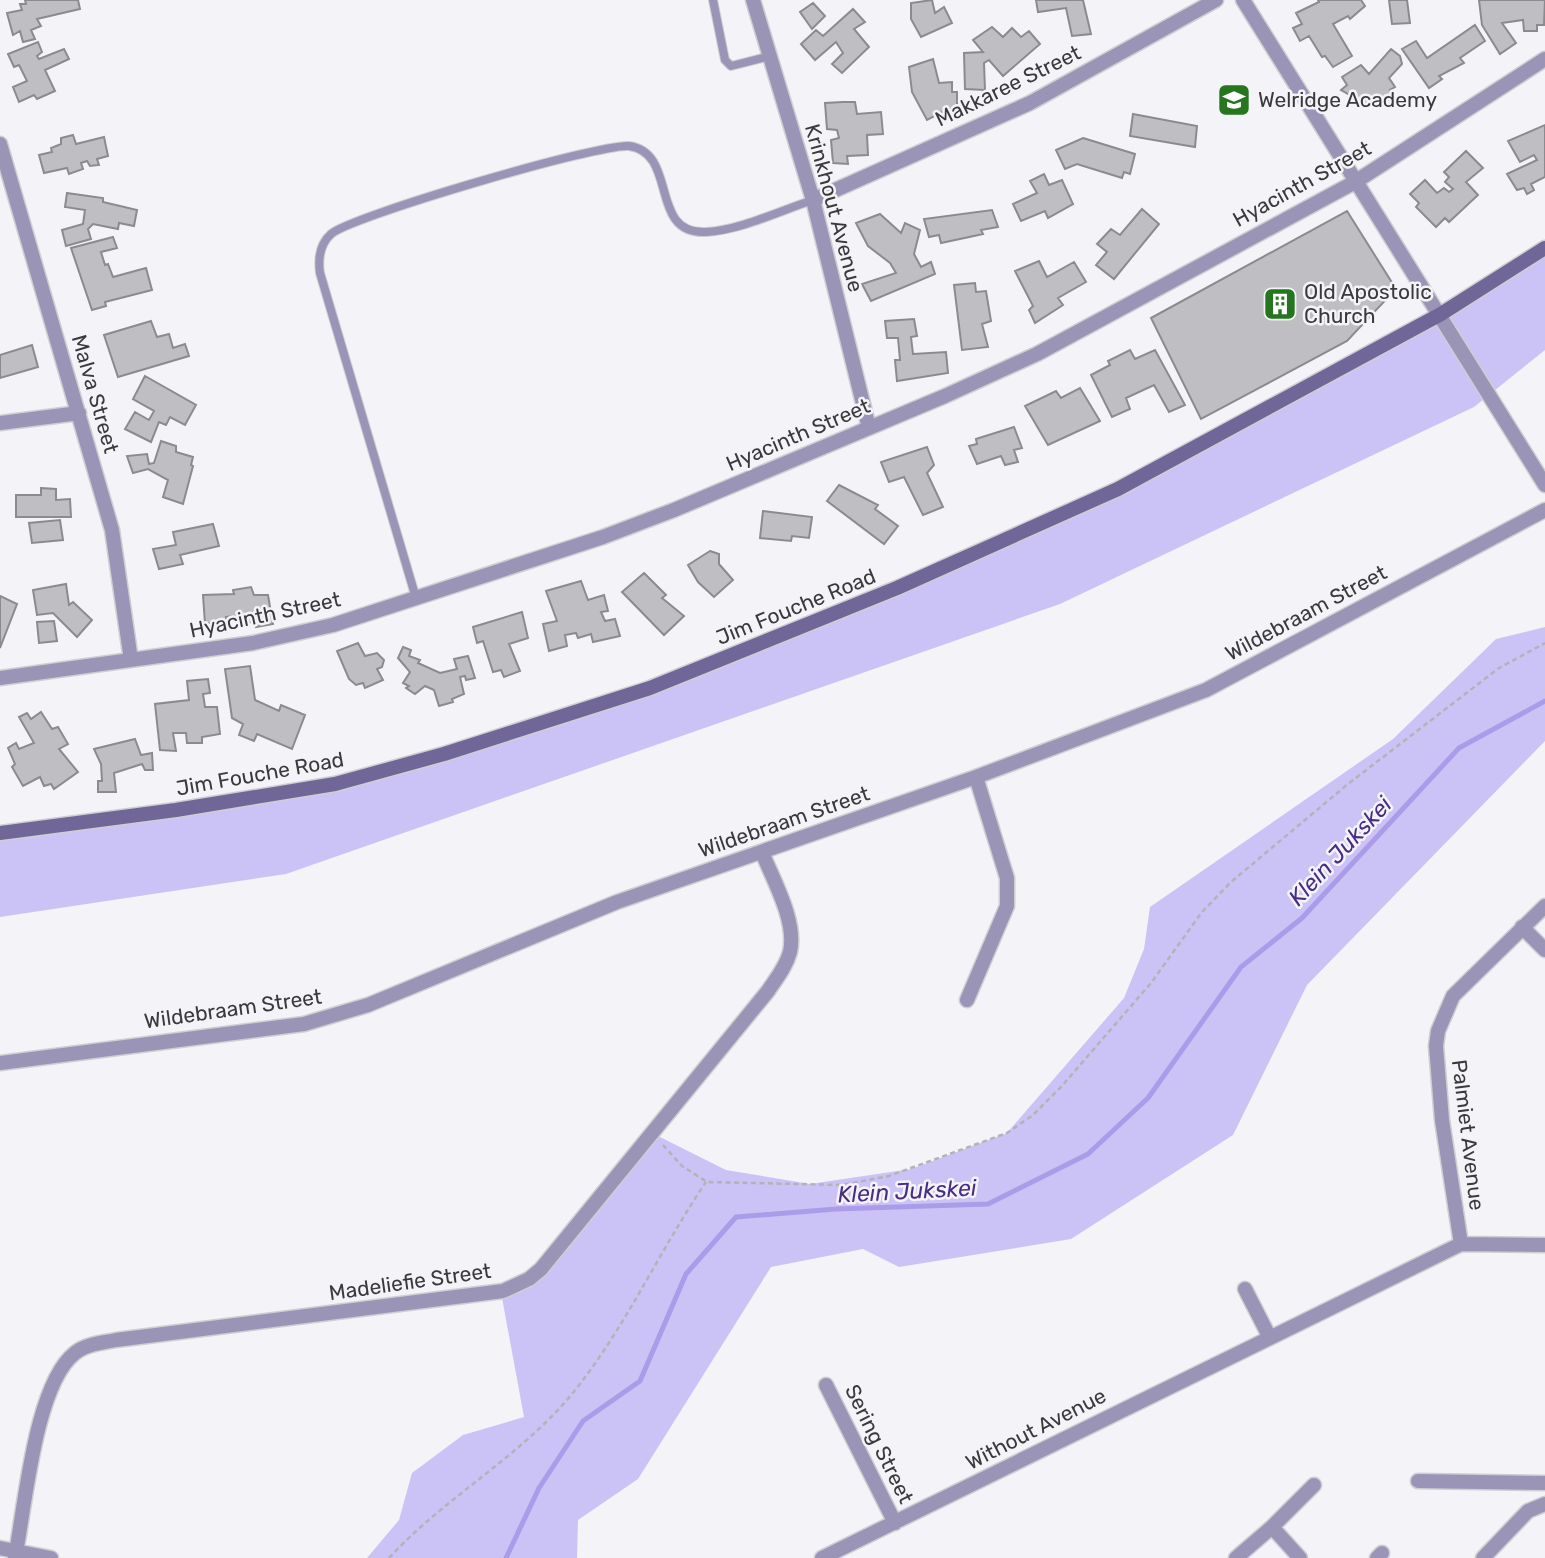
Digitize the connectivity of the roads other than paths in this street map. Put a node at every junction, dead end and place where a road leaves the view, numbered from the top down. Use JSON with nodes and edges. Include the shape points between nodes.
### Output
{"nodes":[{"id":1,"x":713,"y":0,"type":"edge"},
{"id":2,"x":753,"y":0,"type":"edge"},
{"id":3,"x":1216,"y":0,"type":"edge"},
{"id":4,"x":1243,"y":0,"type":"edge"},
{"id":5,"x":770,"y":56,"type":"junction"},
{"id":6,"x":1545,"y":59,"type":"edge"},
{"id":7,"x":0,"y":144,"type":"edge"},
{"id":8,"x":1355,"y":182,"type":"junction"},
{"id":9,"x":813,"y":200,"type":"junction"},
{"id":10,"x":1545,"y":248,"type":"edge"},
{"id":11,"x":1441,"y":314,"type":"junction"},
{"id":12,"x":79,"y":412,"type":"junction"},
{"id":13,"x":0,"y":423,"type":"edge"},
{"id":14,"x":869,"y":428,"type":"junction"},
{"id":15,"x":1545,"y":485,"type":"edge"},
{"id":16,"x":1545,"y":510,"type":"edge"},
{"id":17,"x":416,"y":598,"type":"junction"},
{"id":18,"x":131,"y":660,"type":"junction"},
{"id":19,"x":0,"y":678,"type":"edge"},
{"id":20,"x":976,"y":777,"type":"junction"},
{"id":21,"x":0,"y":833,"type":"edge"},
{"id":22,"x":762,"y":852,"type":"junction"},
{"id":23,"x":1545,"y":906,"type":"edge"},
{"id":24,"x":1522,"y":928,"type":"junction"},
{"id":25,"x":1545,"y":950,"type":"edge"},
{"id":26,"x":967,"y":1000,"type":"dead end"},
{"id":27,"x":0,"y":1063,"type":"edge"},
{"id":28,"x":1461,"y":1244,"type":"junction"},
{"id":29,"x":1545,"y":1245,"type":"edge"},
{"id":30,"x":1245,"y":1289,"type":"dead end"},
{"id":31,"x":1269,"y":1336,"type":"junction"},
{"id":32,"x":826,"y":1385,"type":"dead end"},
{"id":33,"x":1418,"y":1481,"type":"dead end"},
{"id":34,"x":1545,"y":1483,"type":"edge"},
{"id":35,"x":1314,"y":1485,"type":"dead end"},
{"id":36,"x":1545,"y":1504,"type":"edge"},
{"id":37,"x":895,"y":1523,"type":"junction"},
{"id":38,"x":1272,"y":1527,"type":"junction"},
{"id":39,"x":0,"y":1548,"type":"edge"},
{"id":40,"x":16,"y":1555,"type":"edge"},
{"id":41,"x":51,"y":1558,"type":"edge"},
{"id":42,"x":822,"y":1558,"type":"edge"},
{"id":43,"x":1236,"y":1558,"type":"edge"},
{"id":44,"x":1300,"y":1558,"type":"edge"},
{"id":45,"x":1483,"y":1558,"type":"edge"}],
"edges":[{"from":1,"to":5,"type":"lane","via":[[725,60],[731,66]]},
{"from":2,"to":5,"type":"street","name":"Krinkhout Avenue"},
{"from":3,"to":9,"type":"street","name":"Makkaree Street","via":[[1030,103]]},
{"from":4,"to":8,"type":"street"},
{"from":5,"to":9,"type":"street","name":"Krinkhout Avenue"},
{"from":6,"to":8,"type":"street","name":"Hyacinth Street"},
{"from":7,"to":12,"type":"street","name":"Malva Street"},
{"from":8,"to":11,"type":"street"},
{"from":8,"to":14,"type":"street","name":"Hyacinth Street","via":[[1037,354]]},
{"from":9,"to":14,"type":"street","name":"Krinkhout Avenue"},
{"from":9,"to":17,"type":"lane","via":[[716,230],[688,230],[668,209],[650,156],[638,148],[619,145],[519,170],[332,232],[319,257],[320,273]]},
{"from":10,"to":11,"type":"street","name":"Jim Fouche Road"},
{"from":11,"to":15,"type":"street"},
{"from":11,"to":21,"type":"street","name":"Jim Fouche Road","via":[[1118,489],[909,583],[650,688],[334,784]]},
{"from":12,"to":13,"type":"street"},
{"from":12,"to":18,"type":"street","name":"Malva Street","via":[[112,530]]},
{"from":14,"to":17,"type":"street","name":"Hyacinth Street","via":[[603,537]]},
{"from":16,"to":20,"type":"street","name":"Wildebraam Street","via":[[1206,690]]},
{"from":17,"to":18,"type":"street","name":"Hyacinth Street","via":[[333,625],[253,643]]},
{"from":18,"to":19,"type":"street","name":"Hyacinth Street"},
{"from":20,"to":22,"type":"street","name":"Wildebraam Street"},
{"from":20,"to":26,"type":"street","via":[[1009,894]]},
{"from":22,"to":27,"type":"street","name":"Wildebraam Street","via":[[617,902],[331,1017]]},
{"from":22,"to":40,"type":"street","name":"Madeliefie Street","via":[[789,927],[791,948],[785,966],[541,1269],[511,1288],[116,1340],[79,1350],[61,1368],[47,1396]]},
{"from":23,"to":24,"type":"street","name":"Palmiet Avenue"},
{"from":24,"to":25,"type":"street"},
{"from":24,"to":28,"type":"street","name":"Palmiet Avenue","via":[[1453,996],[1438,1031],[1442,1120]]},
{"from":28,"to":29,"type":"street","name":"Without Avenue"},
{"from":28,"to":31,"type":"street","name":"Without Avenue"},
{"from":30,"to":31,"type":"street"},
{"from":31,"to":37,"type":"street","name":"Without Avenue"},
{"from":32,"to":37,"type":"street","name":"Sering Street"},
{"from":33,"to":34,"type":"street"},
{"from":35,"to":38,"type":"street"},
{"from":36,"to":45,"type":"street","via":[[1528,1511]]},
{"from":37,"to":42,"type":"street","name":"Without Avenue"},
{"from":38,"to":43,"type":"street"},
{"from":38,"to":44,"type":"street"},
{"from":39,"to":40,"type":"street"},
{"from":40,"to":41,"type":"street"}]}
